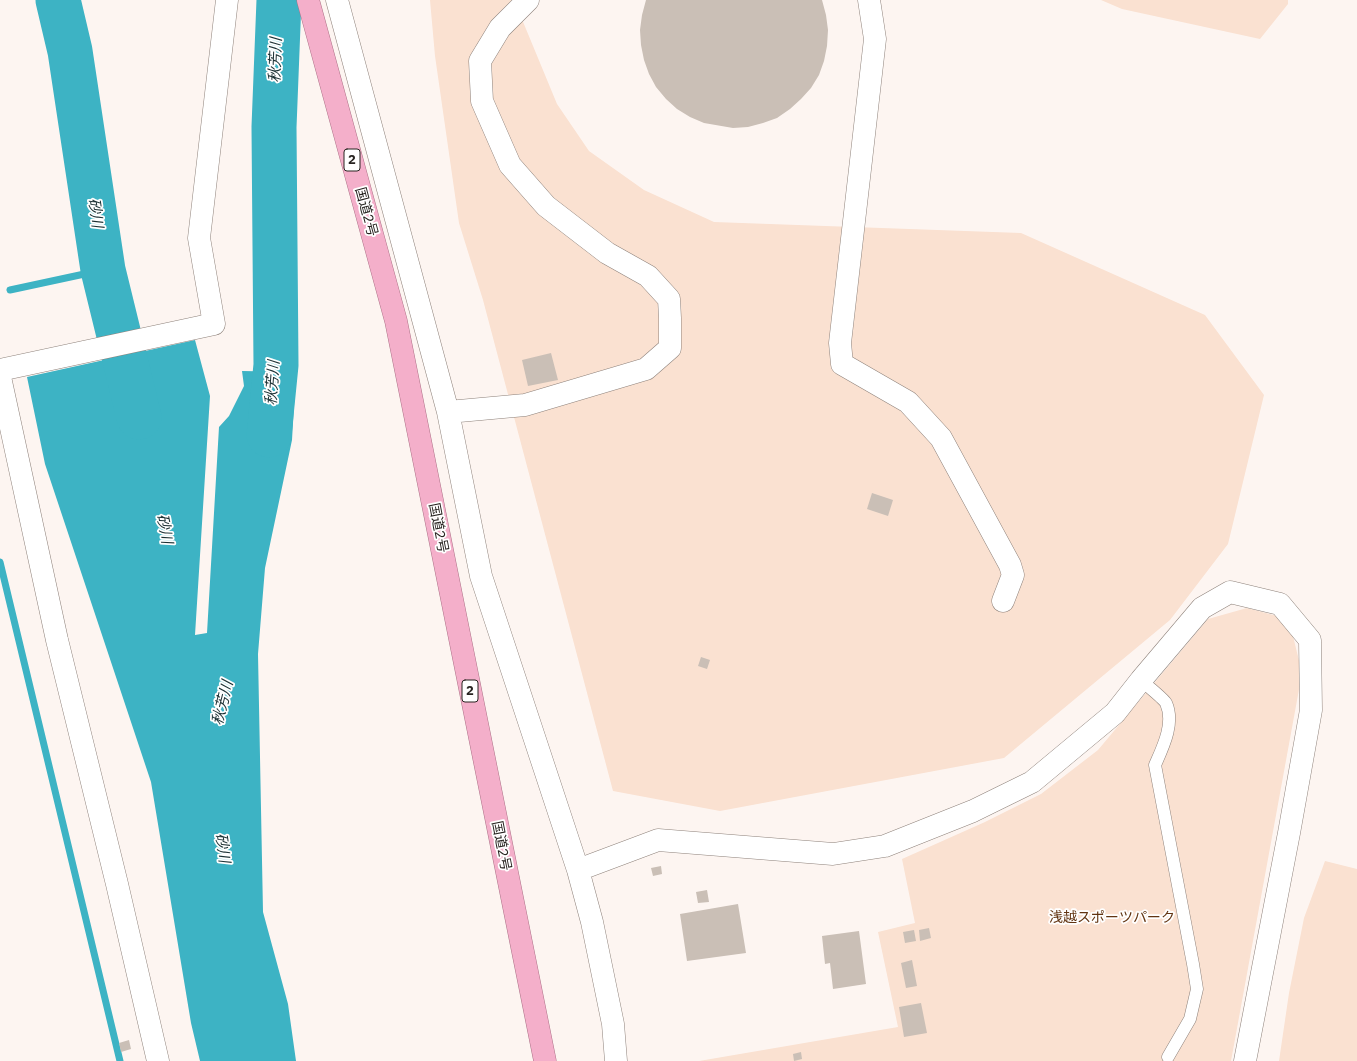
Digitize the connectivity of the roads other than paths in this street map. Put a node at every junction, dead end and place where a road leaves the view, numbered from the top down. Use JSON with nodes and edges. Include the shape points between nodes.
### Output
{"nodes":[{"id":1,"x":227,"y":0,"type":"edge"},
{"id":2,"x":308,"y":0,"type":"edge"},
{"id":3,"x":337,"y":0,"type":"edge"},
{"id":4,"x":528,"y":0,"type":"edge"},
{"id":5,"x":869,"y":0,"type":"edge"},
{"id":6,"x":0,"y":370,"type":"edge"},
{"id":7,"x":0,"y":377,"type":"edge"},
{"id":8,"x":448,"y":412,"type":"junction"},
{"id":9,"x":1003,"y":601,"type":"dead end"},
{"id":10,"x":1141,"y":680,"type":"junction"},
{"id":11,"x":578,"y":870,"type":"junction"},
{"id":12,"x":1168,"y":1057,"type":"dead end"},
{"id":13,"x":158,"y":1061,"type":"edge"},
{"id":14,"x":545,"y":1061,"type":"edge"},
{"id":15,"x":616,"y":1061,"type":"edge"},
{"id":16,"x":1245,"y":1061,"type":"edge"}],
"edges":[{"from":1,"to":6,"type":"street","via":[[199,238],[214,324]]},
{"from":2,"to":14,"type":"highway","name":"国道2号","number":"2","via":[[396,320]]},
{"from":3,"to":8,"type":"street"},
{"from":4,"to":8,"type":"street","via":[[500,28],[480,61],[482,101],[510,165],[546,206],[607,253],[648,276],[669,300],[670,348],[646,369],[525,404]]},
{"from":5,"to":9,"type":"street","via":[[875,39],[840,343],[842,364],[908,402],[941,438],[1010,565],[1013,575]]},
{"from":7,"to":13,"type":"street","via":[[57,640]]},
{"from":8,"to":11,"type":"street","via":[[481,576]]},
{"from":10,"to":11,"type":"street","via":[[1115,713],[1032,782],[973,811],[885,846],[833,854],[658,840]]},
{"from":10,"to":12,"type":"lane","via":[[1166,702],[1168,734],[1155,765],[1197,989],[1190,1019]]},
{"from":10,"to":16,"type":"street","via":[[1202,608],[1230,592],[1280,604],[1310,640],[1311,710]]},
{"from":11,"to":15,"type":"street","via":[[592,922],[613,1024]]}]}
